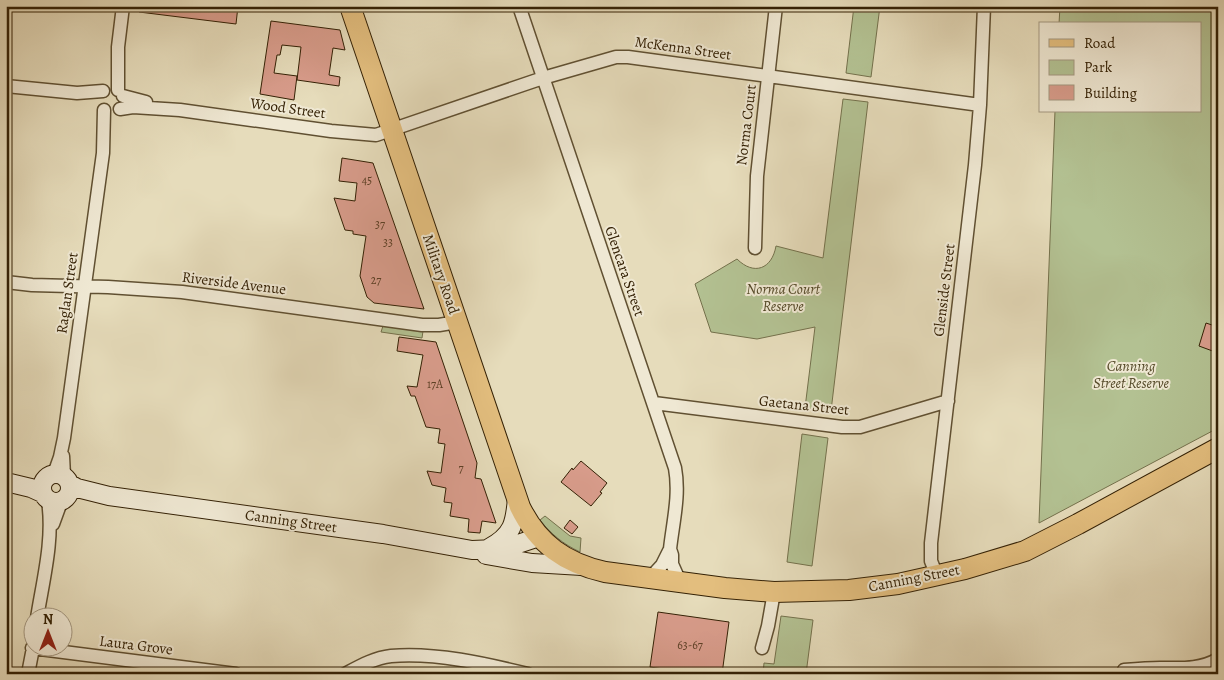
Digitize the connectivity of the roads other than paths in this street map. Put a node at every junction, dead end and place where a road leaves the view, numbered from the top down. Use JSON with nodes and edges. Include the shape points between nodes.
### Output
{"nodes":[{"id":1,"x":123,"y":6,"type":"edge"},
{"id":2,"x":350,"y":6,"type":"edge"},
{"id":3,"x":519,"y":6,"type":"edge"},
{"id":4,"x":776,"y":6,"type":"edge"},
{"id":5,"x":984,"y":6,"type":"edge"},
{"id":6,"x":768,"y":77,"type":"junction"},
{"id":7,"x":543,"y":78,"type":"junction"},
{"id":8,"x":6,"y":86,"type":"edge"},
{"id":9,"x":111,"y":100,"type":"junction"},
{"id":10,"x":980,"y":105,"type":"junction"},
{"id":11,"x":391,"y":130,"type":"junction"},
{"id":12,"x":755,"y":248,"type":"dead end"},
{"id":13,"x":6,"y":282,"type":"edge"},
{"id":14,"x":85,"y":286,"type":"junction"},
{"id":15,"x":457,"y":322,"type":"junction"},
{"id":16,"x":948,"y":401,"type":"junction"},
{"id":17,"x":654,"y":403,"type":"junction"},
{"id":18,"x":1218,"y":448,"type":"edge"},
{"id":19,"x":6,"y":481,"type":"edge"},
{"id":20,"x":56,"y":488,"type":"junction"},
{"id":21,"x":517,"y":498,"type":"junction"},
{"id":22,"x":539,"y":537,"type":"junction"},
{"id":23,"x":670,"y":549,"type":"junction"},
{"id":24,"x":479,"y":550,"type":"junction"},
{"id":25,"x":585,"y":567,"type":"junction"},
{"id":26,"x":937,"y":576,"type":"junction"},
{"id":27,"x":650,"y":578,"type":"junction"},
{"id":28,"x":680,"y":582,"type":"junction"},
{"id":29,"x":774,"y":592,"type":"junction"},
{"id":30,"x":38,"y":608,"type":"edge"},
{"id":31,"x":762,"y":648,"type":"dead end"},
{"id":32,"x":72,"y":653,"type":"edge"},
{"id":33,"x":31,"y":658,"type":"edge"},
{"id":34,"x":1218,"y":659,"type":"edge"},
{"id":35,"x":1124,"y":670,"type":"dead end"},
{"id":36,"x":28,"y":674,"type":"edge"},
{"id":37,"x":236,"y":674,"type":"edge"},
{"id":38,"x":345,"y":674,"type":"edge"},
{"id":39,"x":528,"y":674,"type":"edge"}],
"edges":[{"from":1,"to":9,"type":"street","name":"Raglan Street"},
{"from":2,"to":11,"type":"main road","name":"Military Road"},
{"from":3,"to":7,"type":"street","name":"Glencara Street"},
{"from":4,"to":6,"type":"street","name":"Norma Court"},
{"from":5,"to":10,"type":"street","name":"Glenside Street"},
{"from":6,"to":7,"type":"street","name":"McKenna Street","via":[[616,57]]},
{"from":6,"to":10,"type":"street","name":"McKenna Street"},
{"from":6,"to":12,"type":"street","name":"Norma Court","via":[[756,176]]},
{"from":7,"to":11,"type":"street","name":"McKenna Street"},
{"from":7,"to":17,"type":"street","name":"Glencara Street"},
{"from":8,"to":9,"type":"street","name":"Wood Street"},
{"from":9,"to":11,"type":"street","name":"Wood Street","via":[[368,136]]},
{"from":9,"to":14,"type":"street","name":"Raglan Street","via":[[112,120],[103,153]]},
{"from":10,"to":16,"type":"street","name":"Glenside Street"},
{"from":11,"to":15,"type":"main road","name":"Military Road"},
{"from":13,"to":14,"type":"street","name":"Riverside Avenue"},
{"from":14,"to":15,"type":"street","name":"Riverside Avenue","via":[[182,292],[422,325],[440,326]]},
{"from":14,"to":20,"type":"street","name":"Raglan Street"},
{"from":15,"to":21,"type":"main road","name":"Military Road"},
{"from":16,"to":17,"type":"street","name":"Gaetana Street","via":[[860,427]]},
{"from":16,"to":26,"type":"street","name":"Glenside Street","via":[[931,543],[931,561]]},
{"from":17,"to":23,"type":"street","name":"Glencara Street","via":[[677,480]]},
{"from":18,"to":26,"type":"main road","name":"Canning Street","via":[[1025,551]]},
{"from":19,"to":20,"type":"street","name":"Canning Street","via":[[30,488]]},
{"from":20,"to":24,"type":"street","name":"Canning Street","via":[[77,488],[109,496]]},
{"from":20,"to":30,"type":"street","name":"Raglan Street"},
{"from":21,"to":22,"type":"main road","name":"Military Road","via":[[528,524]]},
{"from":21,"to":24,"type":"street","via":[[511,530],[504,538]]},
{"from":22,"to":24,"type":"street","name":"Canning Street","via":[[521,544]]},
{"from":22,"to":25,"type":"main road","name":"Canning Street","via":[[562,556]]},
{"from":23,"to":27,"type":"street","name":"Glencara Street","via":[[662,566]]},
{"from":23,"to":28,"type":"street","name":"Glencara Street"},
{"from":24,"to":25,"type":"street","name":"Canning Street","via":[[483,555],[532,563]]},
{"from":25,"to":27,"type":"main road","name":"Canning Street"},
{"from":26,"to":29,"type":"main road","name":"Canning Street","via":[[849,590]]},
{"from":27,"to":28,"type":"main road","name":"Canning Street"},
{"from":28,"to":29,"type":"main road","name":"Canning Street"},
{"from":29,"to":31,"type":"street"},
{"from":32,"to":37,"type":"street","name":"Laura Grove"},
{"from":33,"to":36,"type":"street"},
{"from":34,"to":35,"type":"street","via":[[1191,668]]},
{"from":38,"to":39,"type":"street","via":[[368,662],[391,656],[432,656]]}]}
